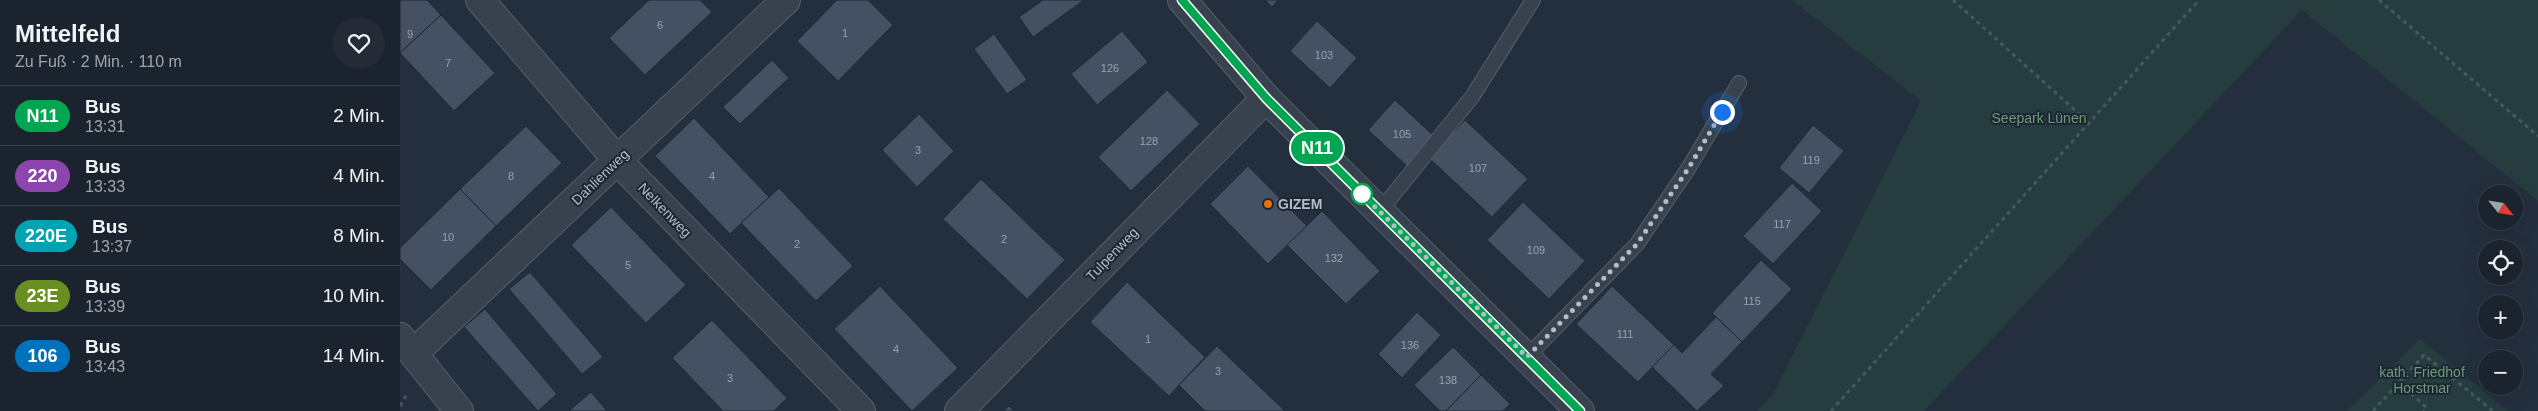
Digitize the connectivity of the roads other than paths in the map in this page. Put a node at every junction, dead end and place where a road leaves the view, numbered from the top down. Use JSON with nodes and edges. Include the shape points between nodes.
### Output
{"nodes":[{"id":1,"x":480,"y":0,"type":"edge"},
{"id":2,"x":786,"y":0,"type":"edge"},
{"id":3,"x":1182,"y":0,"type":"edge"},
{"id":4,"x":1534,"y":0,"type":"edge"},
{"id":5,"x":1739,"y":83,"type":"dead end"},
{"id":6,"x":1266,"y":98,"type":"junction"},
{"id":7,"x":617,"y":160,"type":"junction"},
{"id":8,"x":1380,"y":211,"type":"junction"},
{"id":9,"x":407,"y":345,"type":"edge"},
{"id":10,"x":1527,"y":357,"type":"junction"},
{"id":11,"x":459,"y":411,"type":"edge"},
{"id":12,"x":861,"y":411,"type":"edge"},
{"id":13,"x":959,"y":411,"type":"edge"},
{"id":14,"x":1580,"y":411,"type":"edge"}],
"edges":[{"from":1,"to":7,"type":"street","name":"Nelkenweg"},
{"from":2,"to":7,"type":"street","name":"Dahlienweg"},
{"from":3,"to":6,"type":"street"},
{"from":4,"to":8,"type":"lane","via":[[1472,97]]},
{"from":5,"to":10,"type":"lane","via":[[1688,169],[1637,244]]},
{"from":6,"to":8,"type":"street"},
{"from":6,"to":13,"type":"street","name":"Tulpenweg"},
{"from":7,"to":9,"type":"street","name":"Dahlienweg"},
{"from":7,"to":12,"type":"street","name":"Nelkenweg"},
{"from":8,"to":10,"type":"street"},
{"from":9,"to":11,"type":"street"},
{"from":10,"to":14,"type":"street"}]}
